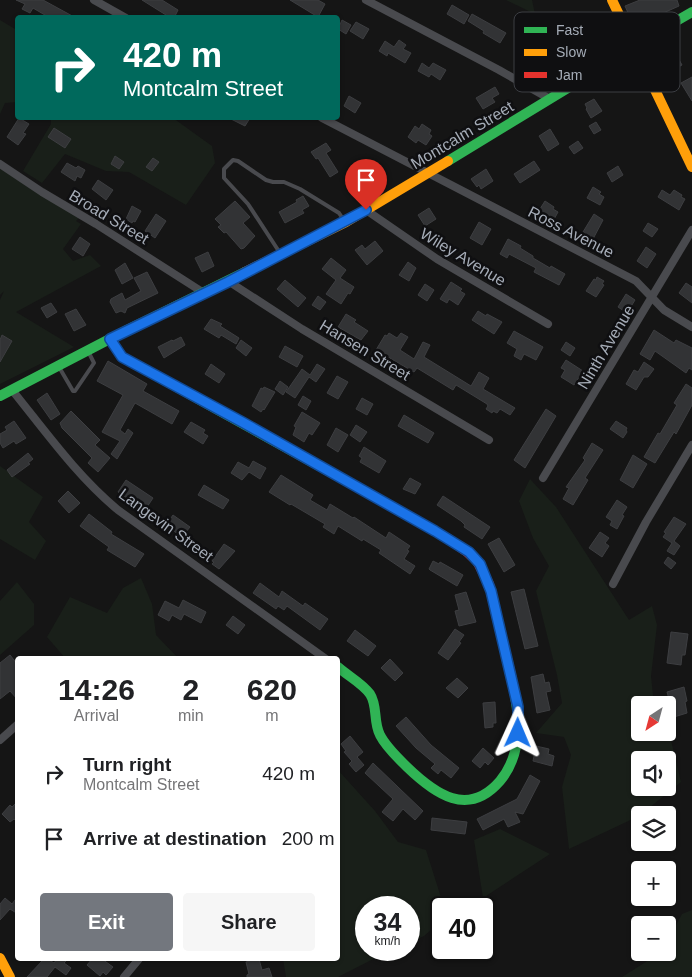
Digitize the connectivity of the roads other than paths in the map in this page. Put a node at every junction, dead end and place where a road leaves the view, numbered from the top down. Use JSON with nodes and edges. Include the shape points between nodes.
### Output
{"nodes":[{"id":1,"x":94,"y":0,"type":"edge"},
{"id":2,"x":366,"y":0,"type":"edge"},
{"id":3,"x":612,"y":0,"type":"edge"},
{"id":4,"x":617,"y":12,"type":"edge"},
{"id":5,"x":692,"y":12,"type":"edge"},
{"id":6,"x":121,"y":15,"type":"edge"},
{"id":7,"x":680,"y":19,"type":"edge"},
{"id":8,"x":514,"y":79,"type":"edge"},
{"id":9,"x":538,"y":92,"type":"edge"},
{"id":10,"x":561,"y":92,"type":"edge"},
{"id":11,"x":655,"y":92,"type":"edge"},
{"id":12,"x":550,"y":99,"type":"junction"},
{"id":13,"x":326,"y":120,"type":"edge"},
{"id":14,"x":0,"y":164,"type":"edge"},
{"id":15,"x":692,"y":167,"type":"edge"},
{"id":16,"x":428,"y":173,"type":"junction"},
{"id":17,"x":366,"y":210,"type":"junction"},
{"id":18,"x":345,"y":222,"type":"junction"},
{"id":19,"x":692,"y":230,"type":"edge"},
{"id":20,"x":281,"y":254,"type":"junction"},
{"id":21,"x":228,"y":282,"type":"junction"},
{"id":22,"x":204,"y":293,"type":"junction"},
{"id":23,"x":652,"y":297,"type":"junction"},
{"id":24,"x":548,"y":324,"type":"dead end"},
{"id":25,"x":692,"y":327,"type":"edge"},
{"id":26,"x":110,"y":339,"type":"junction"},
{"id":27,"x":88,"y":350,"type":"junction"},
{"id":28,"x":59,"y":366,"type":"junction"},
{"id":29,"x":12,"y":390,"type":"junction"},
{"id":30,"x":0,"y":396,"type":"edge"},
{"id":31,"x":490,"y":440,"type":"dead end"},
{"id":32,"x":692,"y":445,"type":"edge"},
{"id":33,"x":543,"y":478,"type":"dead end"},
{"id":34,"x":613,"y":584,"type":"dead end"},
{"id":35,"x":322,"y":656,"type":"edge"},
{"id":36,"x":340,"y":669,"type":"edge"},
{"id":37,"x":15,"y":727,"type":"edge"},
{"id":38,"x":0,"y":740,"type":"edge"},
{"id":39,"x":0,"y":958,"type":"edge"},
{"id":40,"x":137,"y":961,"type":"edge"},
{"id":41,"x":10,"y":977,"type":"edge"},
{"id":42,"x":124,"y":977,"type":"edge"}],
"edges":[{"from":1,"to":6,"type":"street"},
{"from":2,"to":8,"type":"street"},
{"from":3,"to":4,"type":"main road"},
{"from":5,"to":7,"type":"main road","name":"Montcalm Street"},
{"from":9,"to":12,"type":"street"},
{"from":10,"to":12,"type":"main road","name":"Montcalm Street"},
{"from":11,"to":15,"type":"main road"},
{"from":12,"to":16,"type":"main road","name":"Montcalm Street"},
{"from":13,"to":16,"type":"street","name":"Ross Avenue"},
{"from":14,"to":22,"type":"street","name":"Broad Street"},
{"from":16,"to":17,"type":"main road","name":"Montcalm Street"},
{"from":16,"to":23,"type":"street","name":"Ross Avenue","via":[[636,281]]},
{"from":17,"to":18,"type":"main road","name":"Montcalm Street"},
{"from":17,"to":24,"type":"street","name":"Wiley Avenue","via":[[437,259]]},
{"from":18,"to":20,"type":"main road","name":"Montcalm Street"},
{"from":18,"to":20,"type":"lane","via":[[339,213],[300,189],[284,182],[266,180],[238,160],[233,160],[224,169],[224,178],[248,204]]},
{"from":19,"to":23,"type":"street","name":"Ninth Avenue"},
{"from":20,"to":21,"type":"main road","name":"Montcalm Street"},
{"from":21,"to":22,"type":"main road","name":"Montcalm Street"},
{"from":21,"to":31,"type":"street","name":"Hansen Street"},
{"from":22,"to":26,"type":"main road","name":"Montcalm Street"},
{"from":23,"to":25,"type":"street","name":"Ross Avenue","via":[[664,310]]},
{"from":23,"to":33,"type":"street","name":"Ninth Avenue"},
{"from":26,"to":27,"type":"main road","name":"Montcalm Street"},
{"from":26,"to":36,"type":"main road","via":[[122,357],[469,552],[480,564],[491,591],[518,707],[515,755],[510,769],[487,795],[456,800],[444,797],[424,782],[379,734],[370,694]]},
{"from":27,"to":28,"type":"main road","name":"Montcalm Street"},
{"from":27,"to":28,"type":"lane","via":[[94,363],[75,391]]},
{"from":28,"to":29,"type":"main road","name":"Montcalm Street"},
{"from":29,"to":30,"type":"main road","name":"Montcalm Street"},
{"from":29,"to":35,"type":"street","name":"Langevin Street","via":[[98,494]]},
{"from":32,"to":34,"type":"street"},
{"from":37,"to":38,"type":"street"},
{"from":39,"to":41,"type":"main road"},
{"from":40,"to":42,"type":"street"}]}
